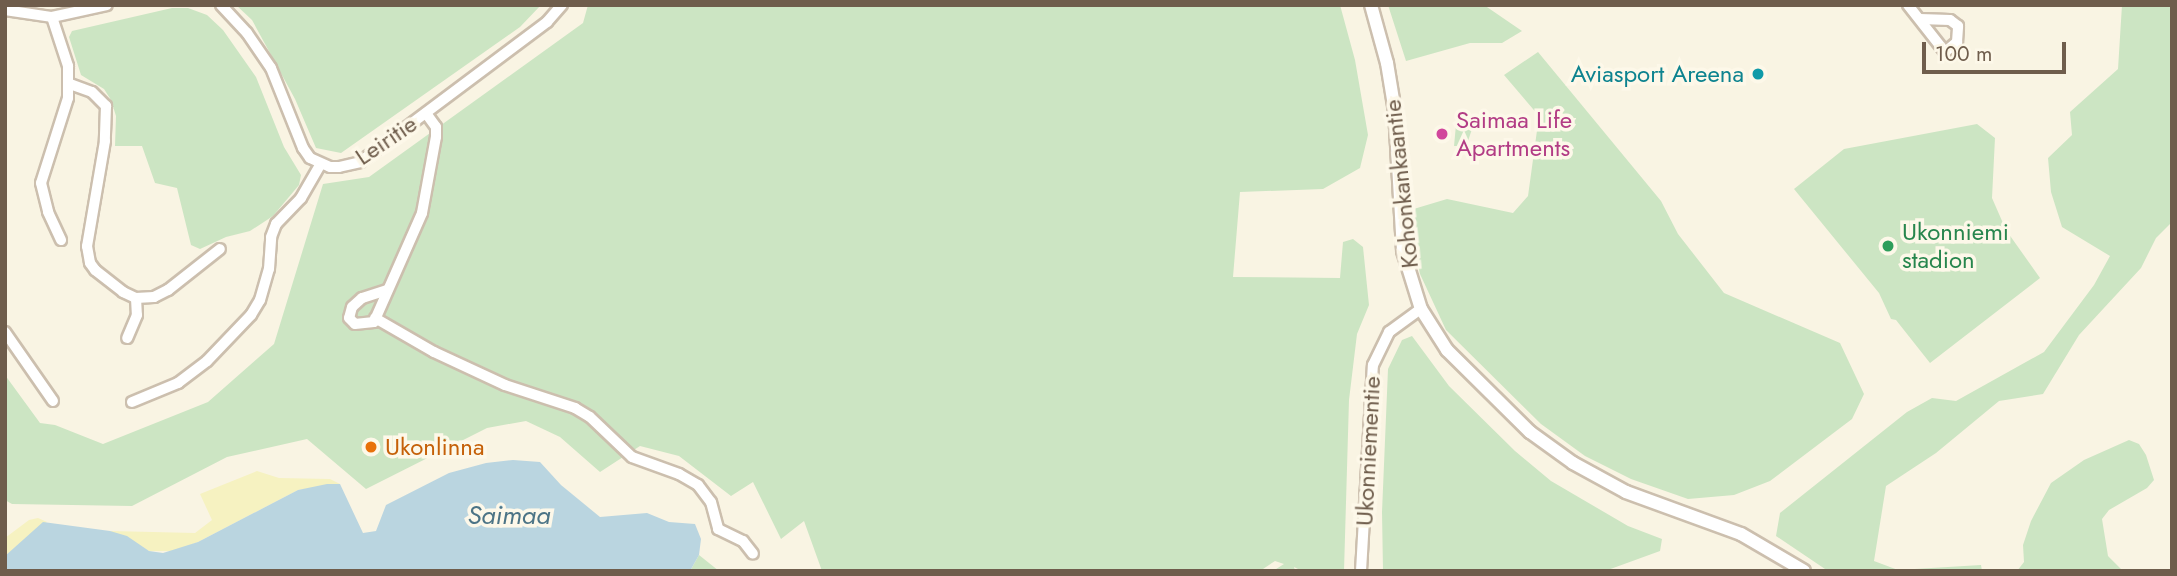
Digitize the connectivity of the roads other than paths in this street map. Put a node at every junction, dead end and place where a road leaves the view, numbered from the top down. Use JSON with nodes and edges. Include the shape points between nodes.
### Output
{"nodes":[{"id":1,"x":107,"y":5,"type":"edge"},
{"id":2,"x":221,"y":5,"type":"edge"},
{"id":3,"x":562,"y":5,"type":"edge"},
{"id":4,"x":1371,"y":5,"type":"edge"},
{"id":5,"x":1908,"y":5,"type":"edge"},
{"id":6,"x":5,"y":10,"type":"edge"},
{"id":7,"x":52,"y":17,"type":"junction"},
{"id":8,"x":1920,"y":19,"type":"dead end"},
{"id":9,"x":70,"y":84,"type":"junction"},
{"id":10,"x":426,"y":113,"type":"junction"},
{"id":11,"x":321,"y":164,"type":"junction"},
{"id":12,"x":61,"y":240,"type":"dead end"},
{"id":13,"x":220,"y":249,"type":"dead end"},
{"id":14,"x":387,"y":290,"type":"junction"},
{"id":15,"x":136,"y":298,"type":"junction"},
{"id":16,"x":1421,"y":309,"type":"junction"},
{"id":17,"x":374,"y":320,"type":"junction"},
{"id":18,"x":5,"y":332,"type":"edge"},
{"id":19,"x":127,"y":338,"type":"dead end"},
{"id":20,"x":53,"y":401,"type":"dead end"},
{"id":21,"x":132,"y":402,"type":"dead end"},
{"id":22,"x":753,"y":554,"type":"dead end"},
{"id":23,"x":1361,"y":571,"type":"edge"},
{"id":24,"x":1804,"y":571,"type":"edge"}],
"edges":[{"from":1,"to":7,"type":"street"},
{"from":2,"to":11,"type":"street","name":"Leiritie","via":[[271,68],[303,148]]},
{"from":3,"to":10,"type":"street","name":"Leiritie","via":[[547,22]]},
{"from":4,"to":16,"type":"street","name":"Kohonkankaantie","via":[[1395,112],[1403,251]]},
{"from":5,"to":8,"type":"street"},
{"from":6,"to":7,"type":"street"},
{"from":7,"to":9,"type":"street"},
{"from":9,"to":12,"type":"street","via":[[41,183]]},
{"from":9,"to":15,"type":"street","via":[[100,98],[108,121],[87,230],[90,263]]},
{"from":10,"to":11,"type":"street","name":"Leiritie","via":[[360,162],[339,167]]},
{"from":10,"to":14,"type":"street","via":[[436,127],[431,179],[422,213]]},
{"from":11,"to":21,"type":"street","via":[[301,198],[276,224],[269,269],[251,316],[178,383]]},
{"from":13,"to":15,"type":"street","via":[[168,290]]},
{"from":14,"to":17,"type":"street"},
{"from":14,"to":17,"type":"street","via":[[362,298],[352,307],[349,318],[355,324]]},
{"from":15,"to":19,"type":"street","via":[[137,314]]},
{"from":16,"to":23,"type":"street","name":"Ukonniementie","via":[[1389,332],[1373,365]]},
{"from":16,"to":24,"type":"street","name":"Kohonkankaantie","via":[[1470,376],[1551,448],[1615,486],[1741,534]]},
{"from":17,"to":22,"type":"street","via":[[505,385],[590,417],[632,457],[698,485],[711,502],[719,529],[743,541]]},
{"from":18,"to":20,"type":"street"}]}
